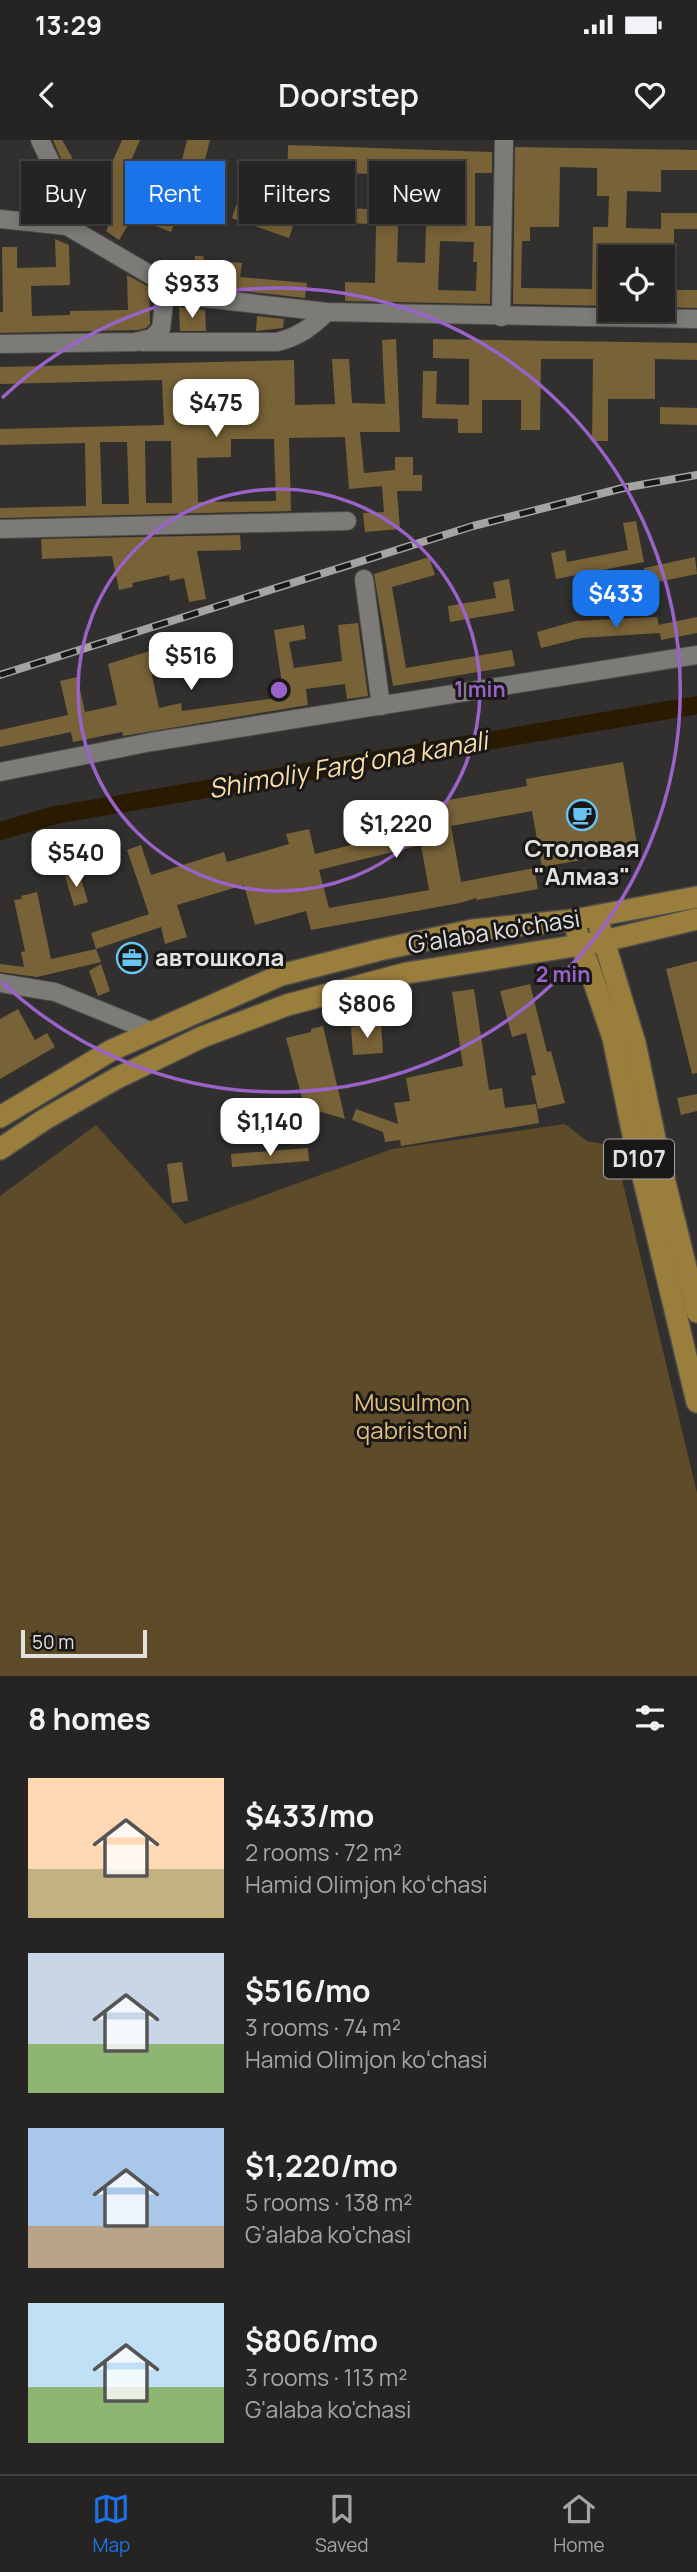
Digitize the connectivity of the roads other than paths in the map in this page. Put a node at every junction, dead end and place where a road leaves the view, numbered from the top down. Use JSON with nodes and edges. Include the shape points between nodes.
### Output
{"nodes":[{"id":1,"x":40,"y":140,"type":"edge"},
{"id":2,"x":504,"y":140,"type":"edge"},
{"id":3,"x":0,"y":219,"type":"edge"},
{"id":4,"x":67,"y":226,"type":"junction"},
{"id":5,"x":166,"y":284,"type":"junction"},
{"id":6,"x":327,"y":312,"type":"junction"},
{"id":7,"x":501,"y":317,"type":"junction"},
{"id":8,"x":697,"y":319,"type":"edge"},
{"id":9,"x":135,"y":342,"type":"junction"},
{"id":10,"x":0,"y":344,"type":"edge"},
{"id":11,"x":346,"y":521,"type":"dead end"},
{"id":12,"x":0,"y":529,"type":"edge"},
{"id":13,"x":364,"y":579,"type":"dead end"},
{"id":14,"x":697,"y":655,"type":"edge"},
{"id":15,"x":381,"y":706,"type":"junction"},
{"id":16,"x":0,"y":772,"type":"edge"},
{"id":17,"x":697,"y":897,"type":"edge"},
{"id":18,"x":597,"y":916,"type":"junction"},
{"id":19,"x":697,"y":919,"type":"edge"},
{"id":20,"x":573,"y":920,"type":"junction"},
{"id":21,"x":604,"y":941,"type":"junction"},
{"id":22,"x":580,"y":945,"type":"junction"},
{"id":23,"x":0,"y":983,"type":"edge"},
{"id":24,"x":153,"y":1032,"type":"junction"},
{"id":25,"x":0,"y":1117,"type":"edge"},
{"id":26,"x":0,"y":1149,"type":"edge"},
{"id":27,"x":697,"y":1312,"type":"edge"},
{"id":28,"x":697,"y":1402,"type":"edge"}],
"edges":[{"from":1,"to":4,"type":"street","via":[[59,180]]},
{"from":2,"to":7,"type":"street"},
{"from":3,"to":4,"type":"street"},
{"from":4,"to":5,"type":"street"},
{"from":5,"to":6,"type":"street","via":[[195,297]]},
{"from":5,"to":9,"type":"street","via":[[161,329],[152,338]]},
{"from":6,"to":7,"type":"street"},
{"from":6,"to":9,"type":"street","via":[[312,328],[276,342]]},
{"from":7,"to":8,"type":"street"},
{"from":9,"to":10,"type":"street"},
{"from":11,"to":12,"type":"street"},
{"from":13,"to":15,"type":"street"},
{"from":14,"to":15,"type":"street"},
{"from":15,"to":16,"type":"street","via":[[151,742]]},
{"from":17,"to":18,"type":"main road","name":"G'alaba ko'chasi"},
{"from":18,"to":20,"type":"main road","name":"G'alaba ko'chasi"},
{"from":18,"to":21,"type":"main road","number":"D107"},
{"from":19,"to":21,"type":"main road","name":"G'alaba ko'chasi"},
{"from":20,"to":22,"type":"main road","number":"D107"},
{"from":20,"to":24,"type":"main road","name":"G'alaba ko'chasi","via":[[473,930],[281,975]]},
{"from":21,"to":22,"type":"main road","name":"G'alaba ko'chasi"},
{"from":21,"to":27,"type":"main road","number":"D107","via":[[635,1043]]},
{"from":22,"to":26,"type":"main road","name":"G'alaba ko'chasi","via":[[407,973],[287,1005],[202,1037],[117,1078]]},
{"from":22,"to":28,"type":"main road","number":"D107","via":[[613,1038]]},
{"from":23,"to":24,"type":"street","via":[[55,992]]},
{"from":24,"to":25,"type":"main road","name":"G'alaba ko'chasi","via":[[113,1050]]}]}
